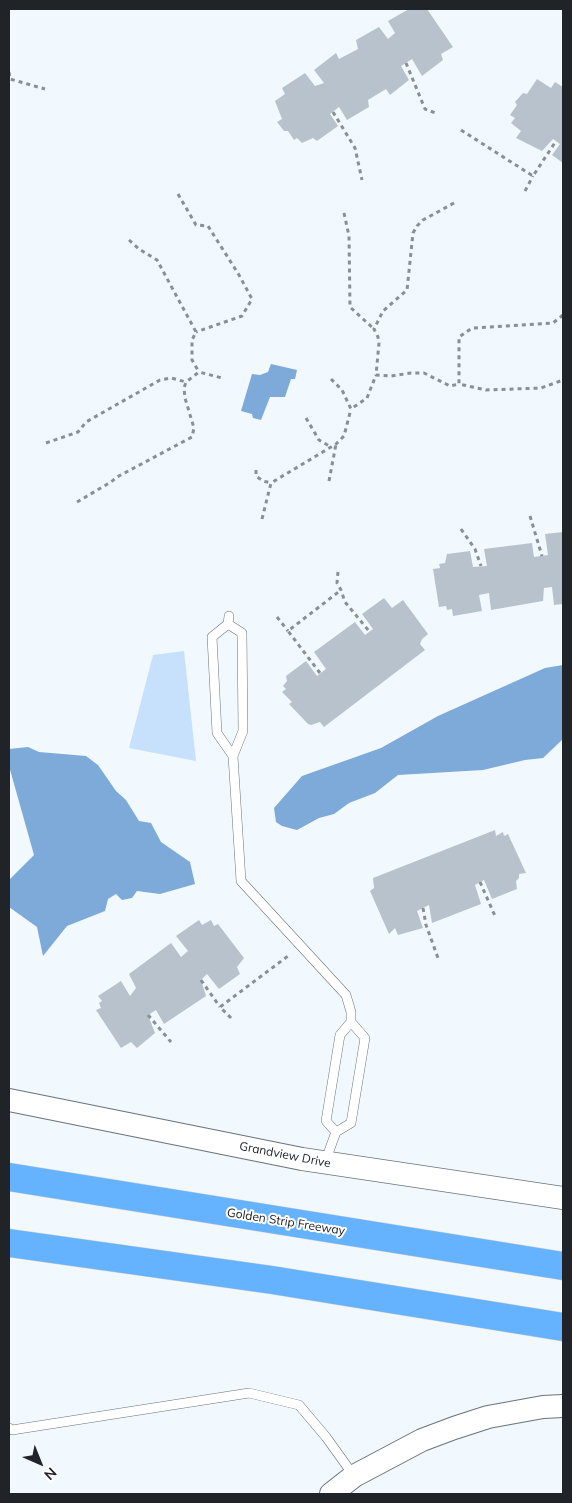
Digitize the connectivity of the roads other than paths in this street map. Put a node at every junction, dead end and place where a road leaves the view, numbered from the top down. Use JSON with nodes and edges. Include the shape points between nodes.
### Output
{"nodes":[{"id":1,"x":233,"y":756,"type":"junction"},
{"id":2,"x":351,"y":1022,"type":"junction"},
{"id":3,"x":9,"y":1100,"type":"edge"},
{"id":4,"x":336,"y":1132,"type":"junction"},
{"id":5,"x":325,"y":1163,"type":"junction"},
{"id":6,"x":15,"y":1178,"type":"edge"},
{"id":7,"x":563,"y":1198,"type":"edge"},
{"id":8,"x":9,"y":1243,"type":"edge"},
{"id":9,"x":9,"y":1251,"type":"edge"},
{"id":10,"x":67,"y":1252,"type":"junction"},
{"id":11,"x":563,"y":1266,"type":"edge"},
{"id":12,"x":563,"y":1327,"type":"edge"},
{"id":13,"x":563,"y":1406,"type":"edge"},
{"id":14,"x":9,"y":1428,"type":"edge"},
{"id":15,"x":354,"y":1476,"type":"junction"},
{"id":16,"x":331,"y":1494,"type":"edge"}],
"edges":[{"from":1,"to":1,"type":"lane","via":[[217,733],[212,637],[229,620],[242,633],[243,731]]},
{"from":1,"to":2,"type":"lane","via":[[241,881],[346,995]]},
{"from":2,"to":4,"type":"lane","via":[[340,1035],[326,1121]]},
{"from":2,"to":4,"type":"lane","via":[[365,1038],[351,1123]]},
{"from":3,"to":5,"type":"street","name":"Grandview Drive"},
{"from":4,"to":5,"type":"lane"},
{"from":5,"to":7,"type":"street","name":"Grandview Drive"},
{"from":6,"to":11,"type":"highway","name":"Golden Strip Freeway"},
{"from":8,"to":10,"type":"highway"},
{"from":9,"to":10,"type":"highway"},
{"from":10,"to":12,"type":"highway","via":[[272,1280]]},
{"from":13,"to":15,"type":"street","via":[[488,1417],[454,1428],[422,1440]]},
{"from":14,"to":15,"type":"lane","via":[[249,1393],[299,1405]]},
{"from":15,"to":16,"type":"street"}]}
